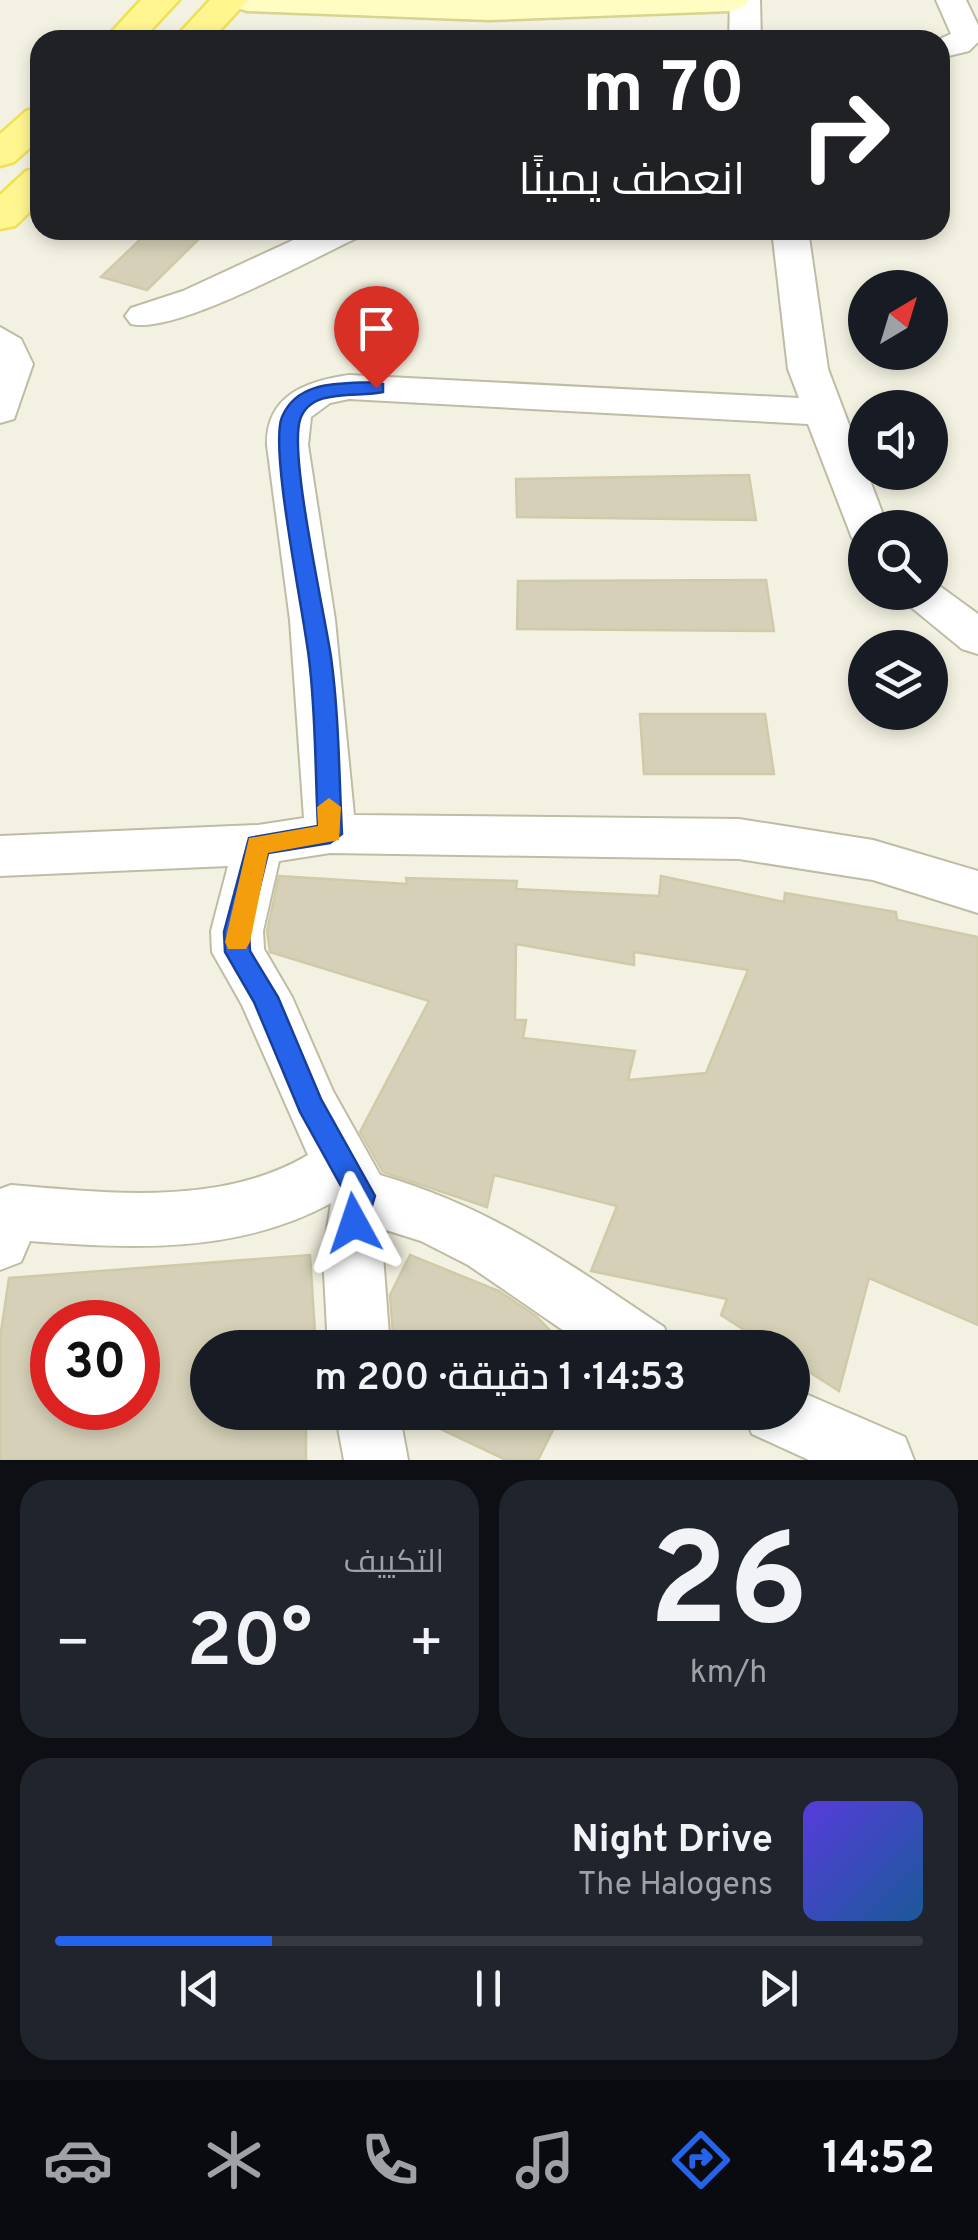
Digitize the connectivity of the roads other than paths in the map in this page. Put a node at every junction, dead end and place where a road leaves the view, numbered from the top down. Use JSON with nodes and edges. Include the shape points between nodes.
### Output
{"nodes":[{"id":1,"x":104,"y":0,"type":"edge"},
{"id":2,"x":161,"y":0,"type":"edge"},
{"id":3,"x":230,"y":0,"type":"edge"},
{"id":4,"x":246,"y":0,"type":"edge"},
{"id":5,"x":731,"y":0,"type":"edge"},
{"id":6,"x":745,"y":0,"type":"edge"},
{"id":7,"x":951,"y":0,"type":"edge"},
{"id":8,"x":119,"y":30,"type":"edge"},
{"id":9,"x":131,"y":30,"type":"edge"},
{"id":10,"x":201,"y":30,"type":"edge"},
{"id":11,"x":745,"y":30,"type":"edge"},
{"id":12,"x":950,"y":46,"type":"edge"},
{"id":13,"x":30,"y":128,"type":"edge"},
{"id":14,"x":0,"y":154,"type":"edge"},
{"id":15,"x":30,"y":189,"type":"edge"},
{"id":16,"x":0,"y":217,"type":"edge"},
{"id":17,"x":323,"y":240,"type":"edge"},
{"id":18,"x":791,"y":240,"type":"edge"},
{"id":19,"x":144,"y":316,"type":"dead end"},
{"id":20,"x":0,"y":339,"type":"edge"},
{"id":21,"x":0,"y":410,"type":"edge"},
{"id":22,"x":823,"y":412,"type":"junction"},
{"id":23,"x":860,"y":510,"type":"edge"},
{"id":24,"x":948,"y":598,"type":"edge"},
{"id":25,"x":978,"y":638,"type":"edge"},
{"id":26,"x":330,"y":834,"type":"junction"},
{"id":27,"x":258,"y":845,"type":"junction"},
{"id":28,"x":0,"y":856,"type":"edge"},
{"id":29,"x":978,"y":892,"type":"edge"},
{"id":30,"x":352,"y":1180,"type":"junction"},
{"id":31,"x":4,"y":1222,"type":"edge"},
{"id":32,"x":357,"y":1330,"type":"edge"},
{"id":33,"x":615,"y":1330,"type":"edge"},
{"id":34,"x":810,"y":1428,"type":"edge"},
{"id":35,"x":371,"y":1430,"type":"edge"},
{"id":36,"x":376,"y":1460,"type":"edge"},
{"id":37,"x":882,"y":1460,"type":"edge"}],
"edges":[{"from":1,"to":8,"type":"main road"},
{"from":2,"to":9,"type":"main road"},
{"from":3,"to":10,"type":"main road"},
{"from":4,"to":5,"type":"main road","via":[[526,12]]},
{"from":6,"to":11,"type":"street"},
{"from":7,"to":12,"type":"street","via":[[967,35]]},
{"from":13,"to":14,"type":"main road"},
{"from":15,"to":16,"type":"main road"},
{"from":17,"to":19,"type":"street"},
{"from":18,"to":22,"type":"street","via":[[808,368]]},
{"from":20,"to":21,"type":"street","via":[[12,348],[16,365]]},
{"from":22,"to":23,"type":"street"},
{"from":22,"to":26,"type":"street","via":[[349,387],[303,402],[291,418],[289,455],[320,662]]},
{"from":24,"to":25,"type":"street"},
{"from":26,"to":27,"type":"street"},
{"from":26,"to":29,"type":"street","via":[[739,840],[873,860]]},
{"from":27,"to":28,"type":"street"},
{"from":27,"to":30,"type":"street","via":[[236,932],[238,952]]},
{"from":30,"to":31,"type":"street","via":[[204,1216],[132,1224]]},
{"from":30,"to":32,"type":"street"},
{"from":30,"to":33,"type":"street","via":[[489,1245]]},
{"from":34,"to":37,"type":"street"},
{"from":35,"to":36,"type":"street"}]}
